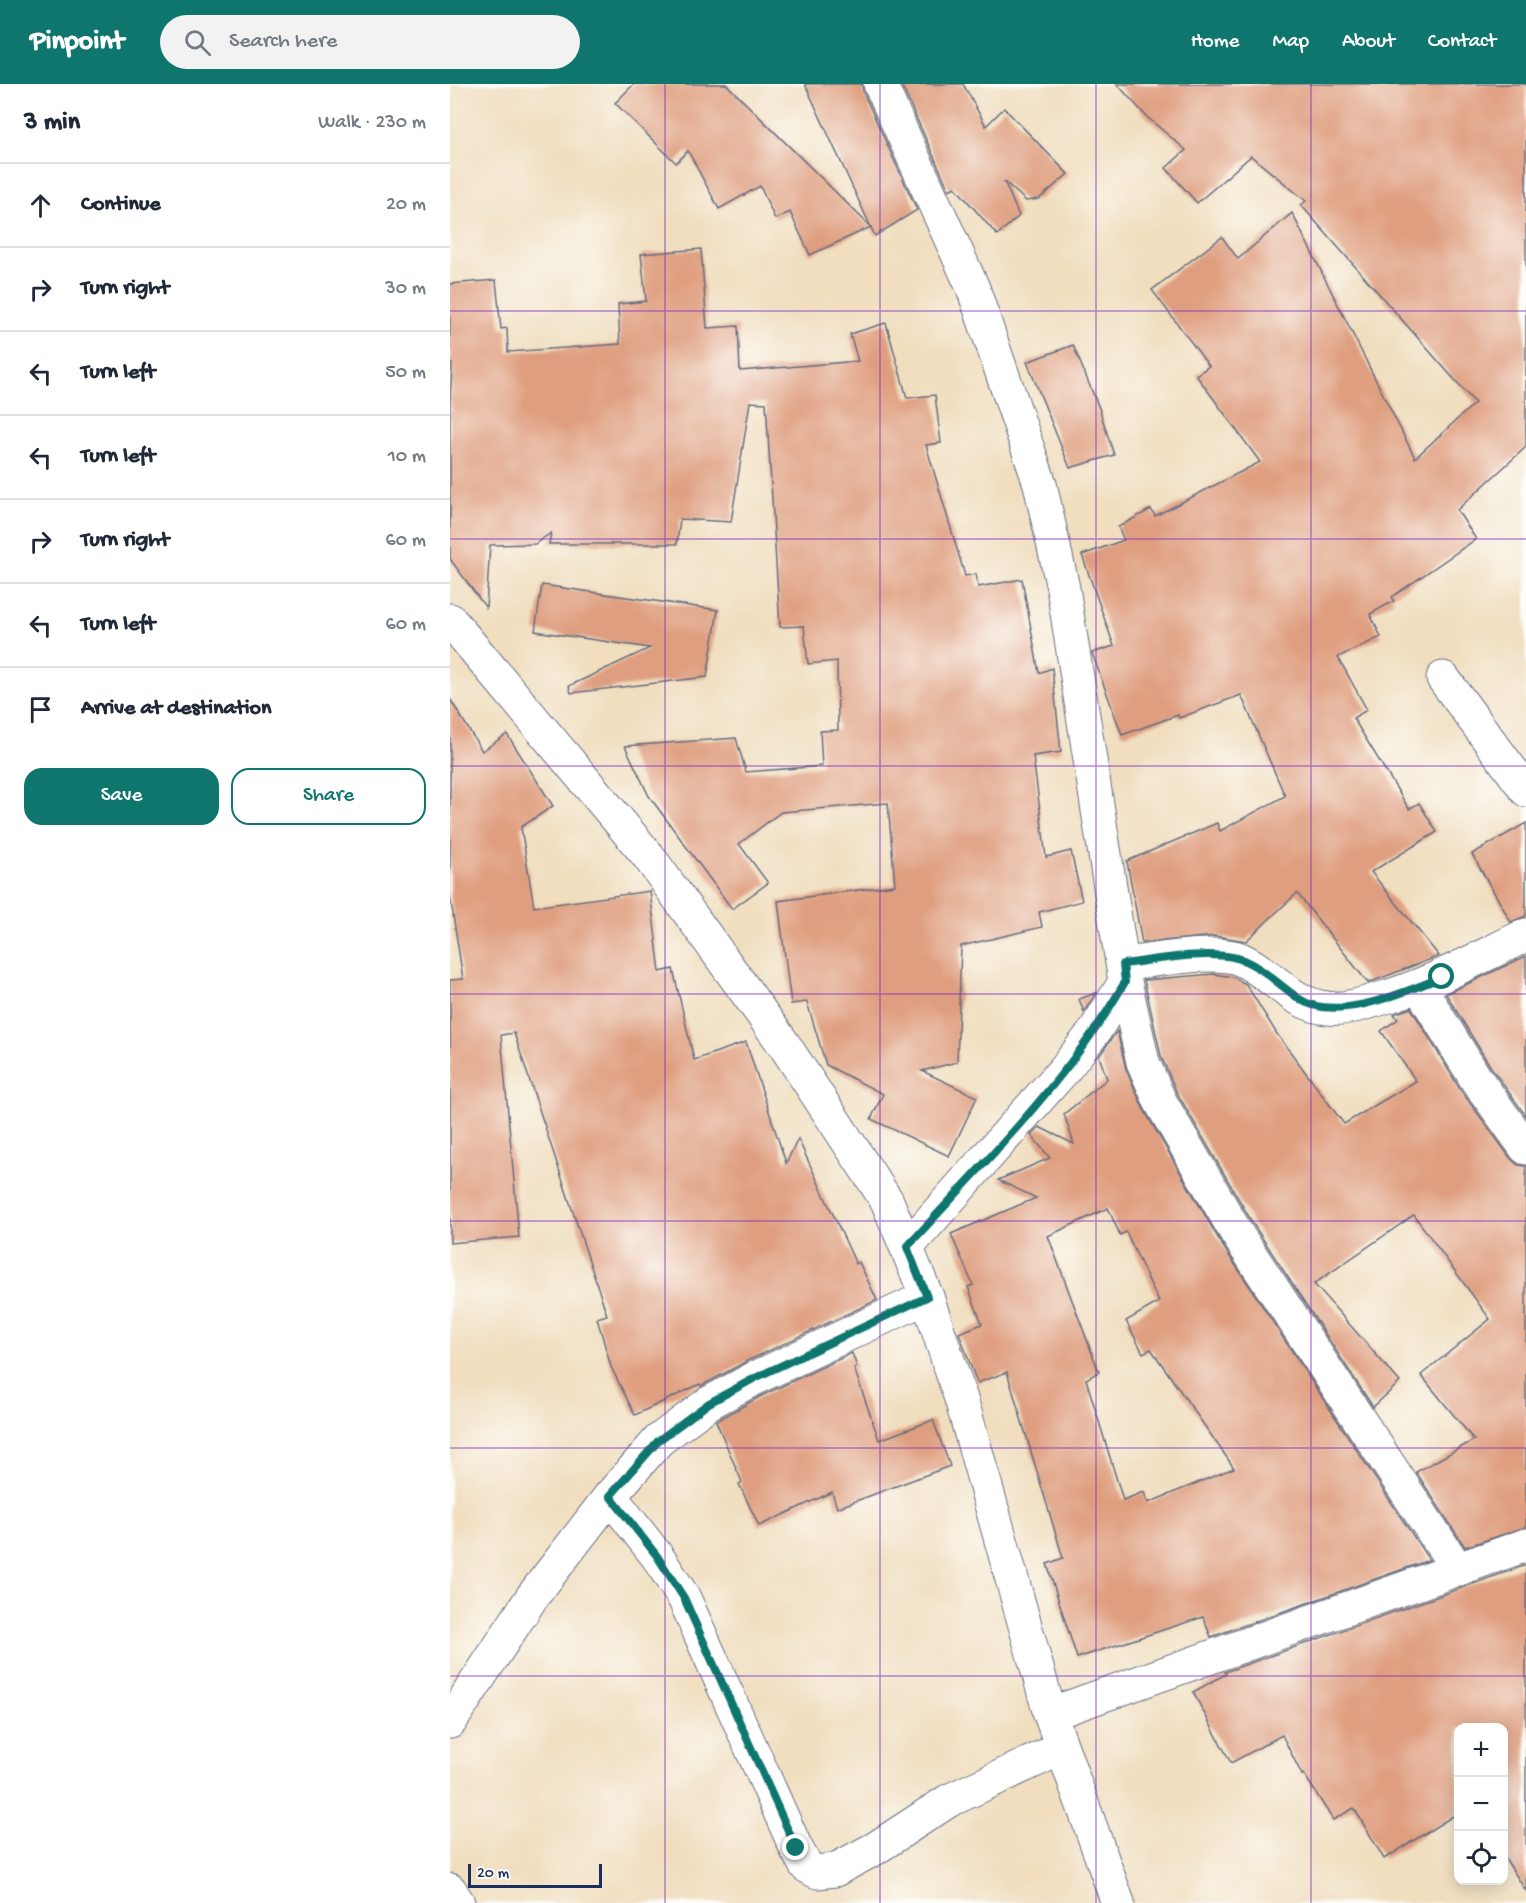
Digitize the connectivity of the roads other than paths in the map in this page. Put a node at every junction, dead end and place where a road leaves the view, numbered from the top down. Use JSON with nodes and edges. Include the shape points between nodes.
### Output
{"nodes":[{"id":1,"x":880,"y":84,"type":"edge"},
{"id":2,"x":450,"y":620,"type":"edge"},
{"id":3,"x":1443,"y":678,"type":"dead end"},
{"id":4,"x":1526,"y":790,"type":"edge"},
{"id":5,"x":1526,"y":935,"type":"edge"},
{"id":6,"x":1124,"y":973,"type":"junction"},
{"id":7,"x":1419,"y":986,"type":"junction"},
{"id":8,"x":1526,"y":1148,"type":"edge"},
{"id":9,"x":907,"y":1247,"type":"junction"},
{"id":10,"x":927,"y":1297,"type":"junction"},
{"id":11,"x":610,"y":1496,"type":"junction"},
{"id":12,"x":1526,"y":1545,"type":"edge"},
{"id":13,"x":1458,"y":1570,"type":"junction"},
{"id":14,"x":1050,"y":1714,"type":"junction"},
{"id":15,"x":450,"y":1722,"type":"edge"},
{"id":16,"x":1062,"y":1748,"type":"junction"},
{"id":17,"x":450,"y":1890,"type":"edge"},
{"id":18,"x":458,"y":1903,"type":"edge"},
{"id":19,"x":1118,"y":1903,"type":"edge"}],
"edges":[{"from":1,"to":6,"type":"street","via":[[973,288],[1040,484],[1063,588]]},
{"from":2,"to":9,"type":"street","via":[[649,857],[785,1046],[875,1181]]},
{"from":3,"to":4,"type":"street"},
{"from":5,"to":7,"type":"street"},
{"from":6,"to":7,"type":"street","via":[[1210,955],[1240,959],[1301,1000],[1327,1008],[1358,1005]]},
{"from":6,"to":9,"type":"street","via":[[1094,1032],[1064,1071]]},
{"from":6,"to":13,"type":"street","via":[[1143,1062],[1160,1101],[1237,1234]]},
{"from":7,"to":8,"type":"street","via":[[1476,1079]]},
{"from":9,"to":10,"type":"street"},
{"from":10,"to":11,"type":"street","via":[[709,1403],[659,1440]]},
{"from":10,"to":14,"type":"street","via":[[962,1402]]},
{"from":11,"to":15,"type":"street","via":[[532,1598]]},
{"from":11,"to":16,"type":"street","via":[[684,1598],[806,1866],[818,1872],[835,1870],[948,1801]]},
{"from":12,"to":13,"type":"street"},
{"from":13,"to":14,"type":"street"},
{"from":14,"to":16,"type":"street"},
{"from":16,"to":19,"type":"street"},
{"from":17,"to":18,"type":"street"}]}
